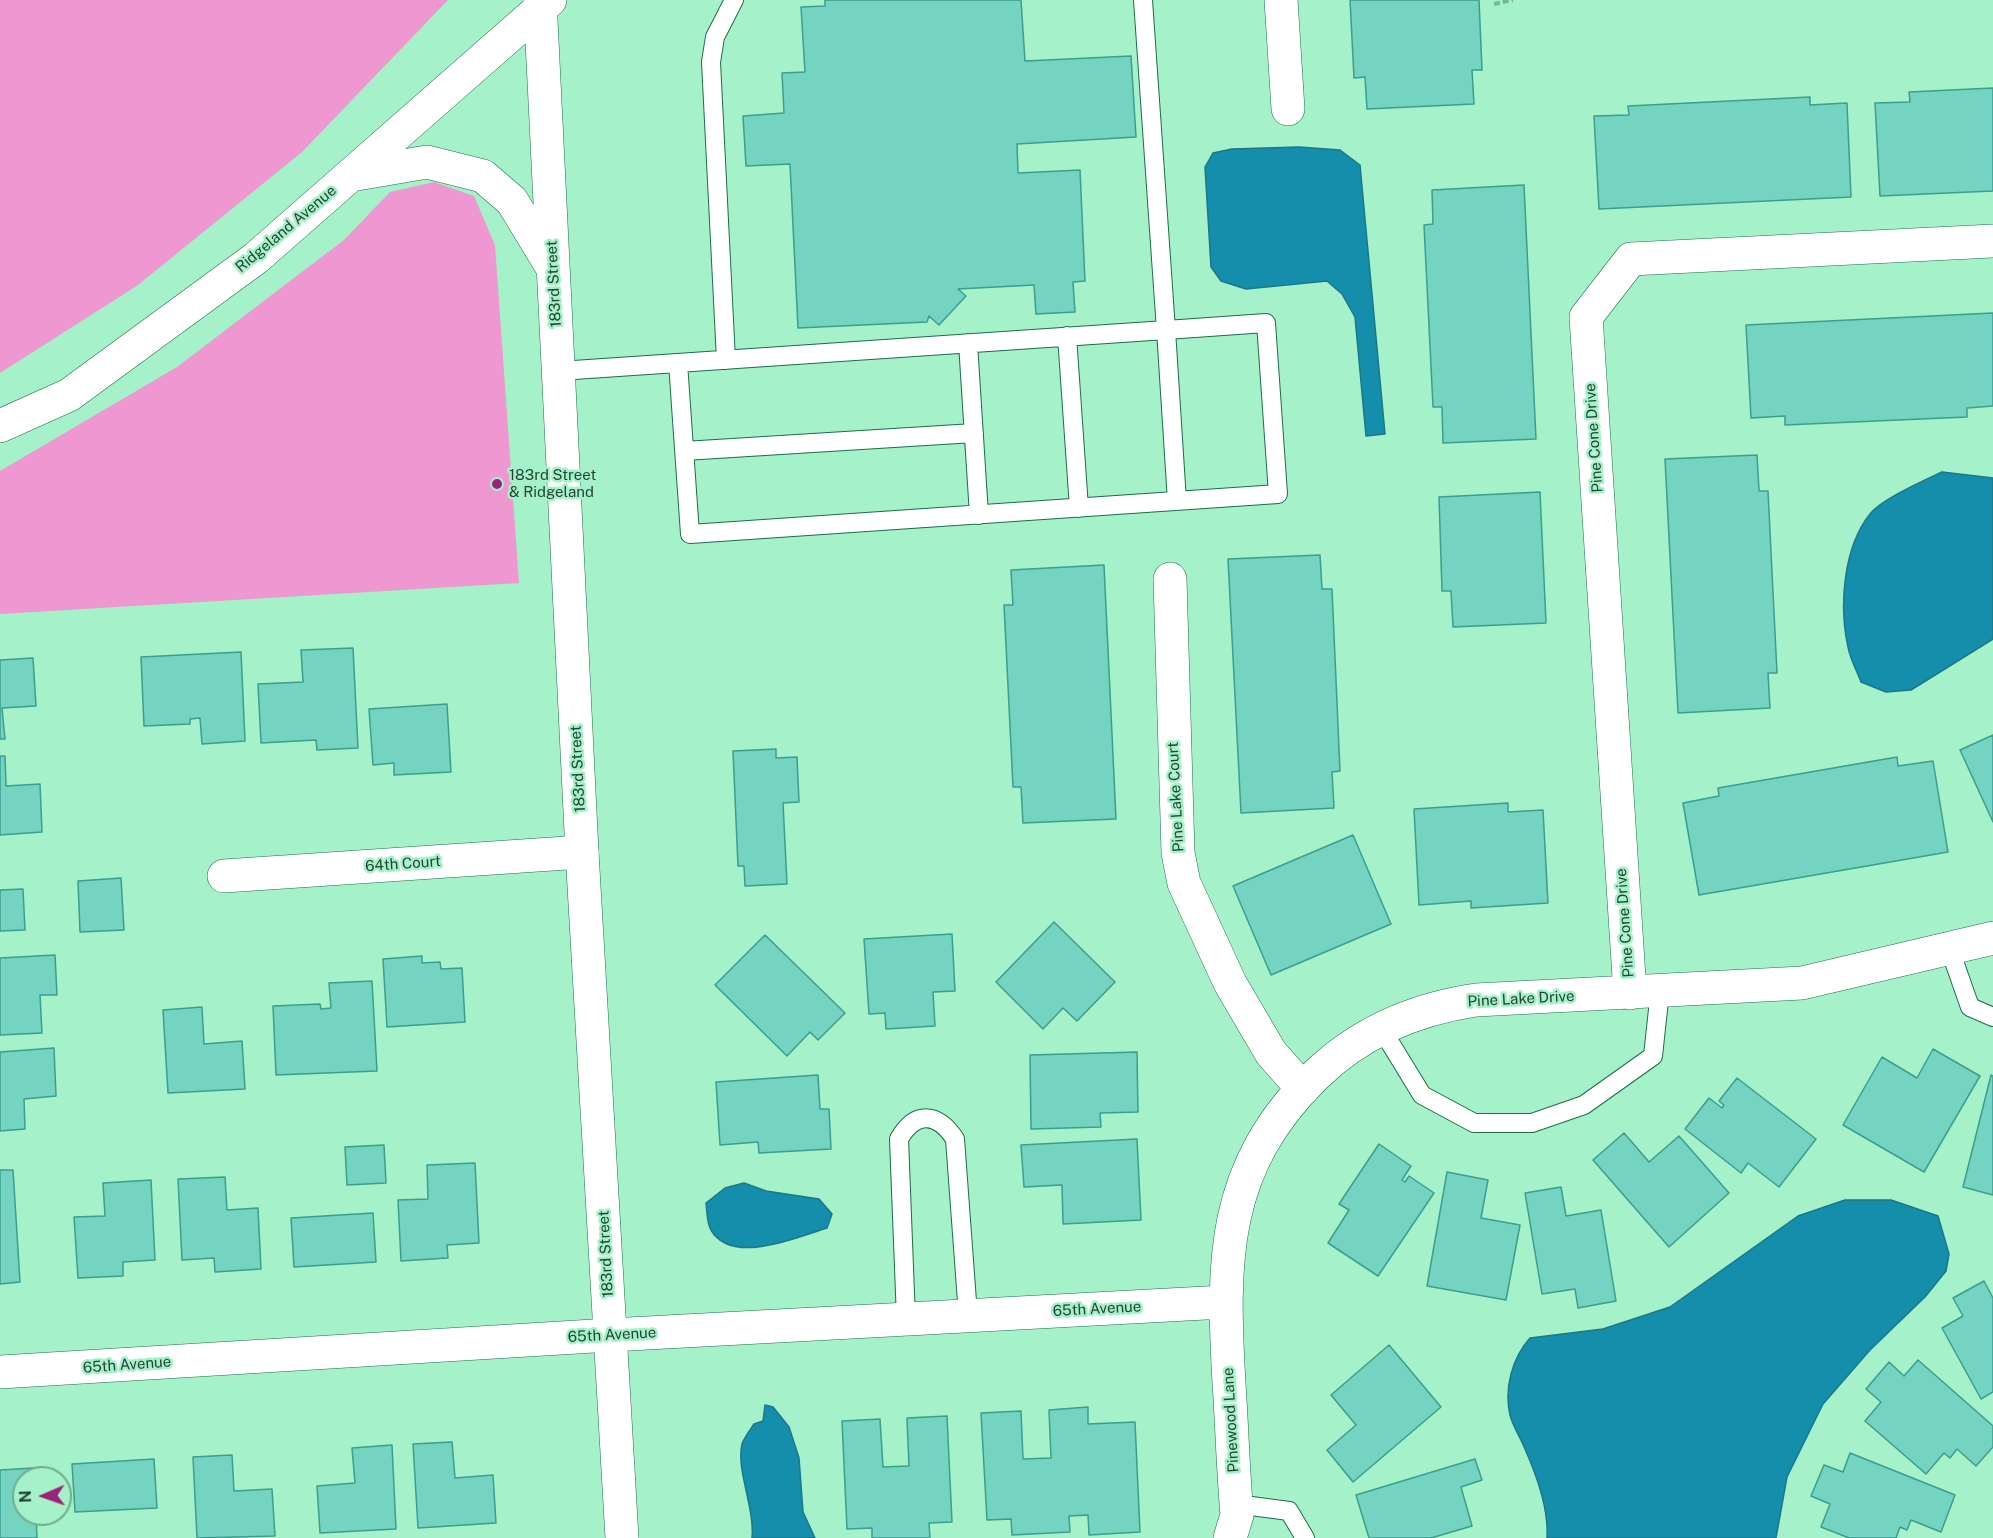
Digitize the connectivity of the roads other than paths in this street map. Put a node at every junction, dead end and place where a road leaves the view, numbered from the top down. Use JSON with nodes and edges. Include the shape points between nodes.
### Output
{"nodes":[{"id":1,"x":734,"y":0,"type":"edge"},
{"id":2,"x":1143,"y":0,"type":"edge"},
{"id":3,"x":1281,"y":0,"type":"edge"},
{"id":4,"x":544,"y":3,"type":"edge"},
{"id":5,"x":1288,"y":109,"type":"dead end"},
{"id":6,"x":351,"y":175,"type":"junction"},
{"id":7,"x":1993,"y":241,"type":"edge"},
{"id":8,"x":554,"y":268,"type":"junction"},
{"id":9,"x":1166,"y":330,"type":"junction"},
{"id":10,"x":1067,"y":336,"type":"junction"},
{"id":11,"x":968,"y":343,"type":"junction"},
{"id":12,"x":726,"y":360,"type":"junction"},
{"id":13,"x":678,"y":363,"type":"junction"},
{"id":14,"x":559,"y":371,"type":"junction"},
{"id":15,"x":0,"y":426,"type":"edge"},
{"id":16,"x":974,"y":433,"type":"junction"},
{"id":17,"x":684,"y":451,"type":"junction"},
{"id":18,"x":1178,"y":501,"type":"junction"},
{"id":19,"x":1079,"y":508,"type":"junction"},
{"id":20,"x":979,"y":514,"type":"junction"},
{"id":21,"x":1170,"y":579,"type":"dead end"},
{"id":22,"x":582,"y":852,"type":"junction"},
{"id":23,"x":224,"y":876,"type":"dead end"},
{"id":24,"x":1993,"y":938,"type":"edge"},
{"id":25,"x":1950,"y":950,"type":"junction"},
{"id":26,"x":1645,"y":992,"type":"junction"},
{"id":27,"x":1993,"y":1017,"type":"edge"},
{"id":28,"x":1381,"y":1028,"type":"junction"},
{"id":29,"x":1303,"y":1089,"type":"junction"},
{"id":30,"x":1224,"y":1302,"type":"junction"},
{"id":31,"x":968,"y":1315,"type":"junction"},
{"id":32,"x":906,"y":1319,"type":"junction"},
{"id":33,"x":610,"y":1335,"type":"junction"},
{"id":34,"x":0,"y":1372,"type":"edge"},
{"id":35,"x":1236,"y":1504,"type":"junction"},
{"id":36,"x":622,"y":1538,"type":"edge"},
{"id":37,"x":1230,"y":1538,"type":"edge"},
{"id":38,"x":1305,"y":1538,"type":"edge"}],
"edges":[{"from":1,"to":12,"type":"lane","via":[[715,37],[711,62]]},
{"from":2,"to":9,"type":"lane"},
{"from":3,"to":5,"type":"street"},
{"from":4,"to":6,"type":"street","name":"Ridgeland Avenue"},
{"from":4,"to":8,"type":"street","name":"183rd Street"},
{"from":6,"to":8,"type":"street","via":[[427,162],[483,176],[512,201]]},
{"from":6,"to":15,"type":"street","name":"Ridgeland Avenue","via":[[256,258],[69,395]]},
{"from":7,"to":26,"type":"street","name":"Pine Cone Drive","via":[[1631,259],[1586,317]]},
{"from":8,"to":14,"type":"street","name":"183rd Street"},
{"from":9,"to":10,"type":"lane"},
{"from":9,"to":18,"type":"lane"},
{"from":9,"to":18,"type":"lane","via":[[1266,323],[1268,345],[1278,494]]},
{"from":10,"to":11,"type":"lane"},
{"from":10,"to":19,"type":"lane"},
{"from":11,"to":12,"type":"lane"},
{"from":11,"to":16,"type":"lane"},
{"from":12,"to":13,"type":"lane"},
{"from":13,"to":14,"type":"lane"},
{"from":13,"to":17,"type":"lane"},
{"from":14,"to":22,"type":"street","name":"183rd Street"},
{"from":16,"to":17,"type":"lane"},
{"from":16,"to":20,"type":"lane"},
{"from":17,"to":20,"type":"lane","via":[[690,534]]},
{"from":18,"to":19,"type":"lane"},
{"from":19,"to":20,"type":"lane"},
{"from":21,"to":29,"type":"street","name":"Pine Lake Court","via":[[1178,853],[1184,883],[1270,1053]]},
{"from":22,"to":23,"type":"street","name":"64th Court"},
{"from":22,"to":33,"type":"street","name":"183rd Street"},
{"from":24,"to":25,"type":"street","name":"Pine Lake Drive"},
{"from":25,"to":26,"type":"street","name":"Pine Lake Drive","via":[[1802,983]]},
{"from":25,"to":27,"type":"lane","via":[[1970,1007]]},
{"from":26,"to":28,"type":"street","name":"Pine Lake Drive","via":[[1446,1004]]},
{"from":26,"to":28,"type":"lane","via":[[1653,1056],[1584,1105],[1532,1123],[1473,1123],[1422,1095]]},
{"from":28,"to":29,"type":"street","name":"Pine Lake Drive","via":[[1352,1045]]},
{"from":29,"to":30,"type":"street","name":"Pine Lake Drive","via":[[1279,1115],[1251,1166],[1231,1232]]},
{"from":30,"to":31,"type":"street","name":"65th Avenue"},
{"from":30,"to":35,"type":"street","name":"Pinewood Lane"},
{"from":31,"to":32,"type":"street","name":"65th Avenue"},
{"from":31,"to":32,"type":"lane","via":[[955,1139],[946,1125],[932,1118],[918,1120],[899,1139]]},
{"from":32,"to":33,"type":"street","name":"65th Avenue"},
{"from":33,"to":34,"type":"street","name":"65th Avenue"},
{"from":33,"to":36,"type":"street","name":"183rd Street"},
{"from":35,"to":37,"type":"street","name":"Pinewood Lane"},
{"from":35,"to":38,"type":"lane","via":[[1290,1511]]}]}
